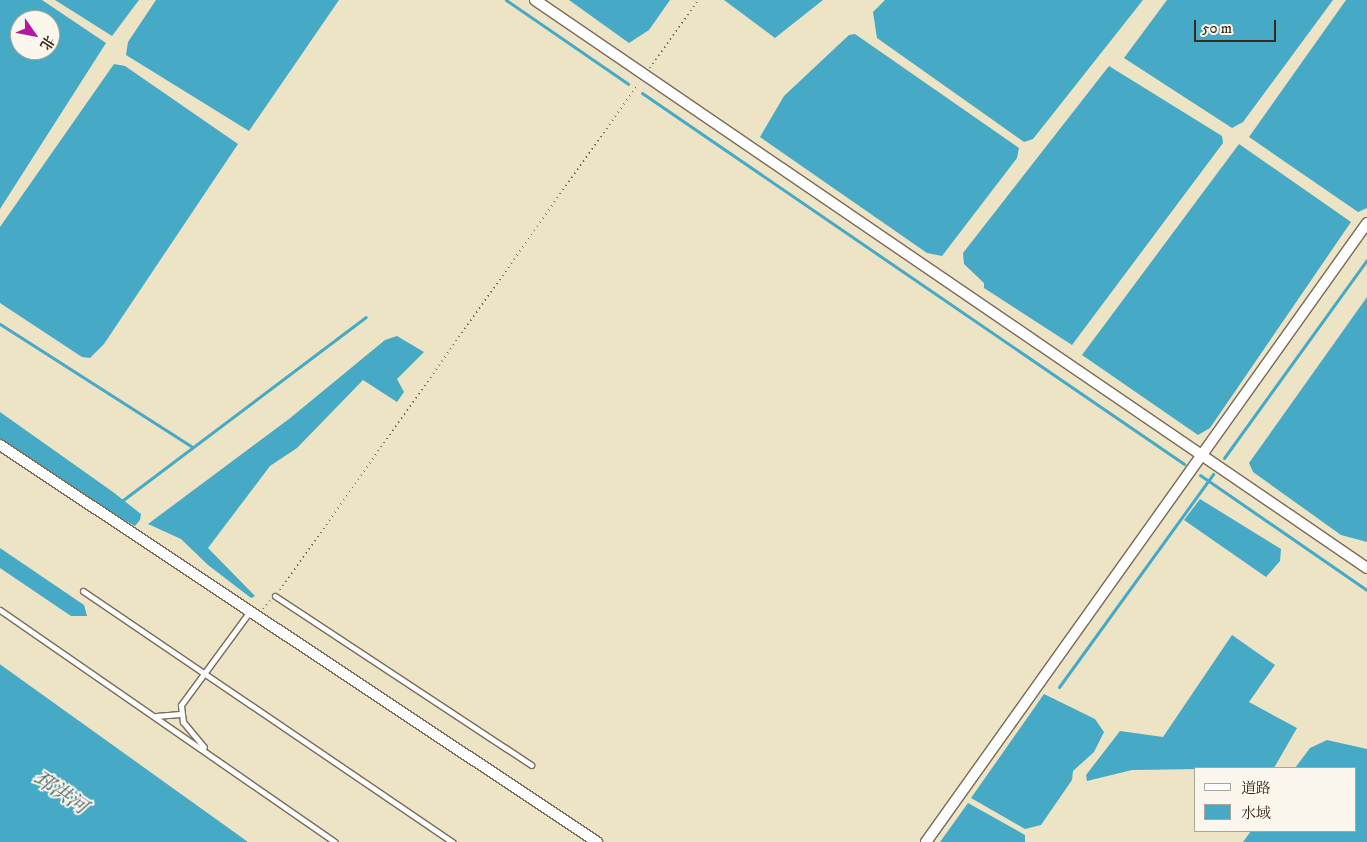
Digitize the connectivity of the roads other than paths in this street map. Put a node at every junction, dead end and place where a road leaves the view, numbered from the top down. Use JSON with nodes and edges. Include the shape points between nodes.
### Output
{"nodes":[{"id":1,"x":535,"y":0,"type":"edge"},
{"id":2,"x":1367,"y":223,"type":"edge"},
{"id":3,"x":0,"y":445,"type":"edge"},
{"id":4,"x":1202,"y":455,"type":"junction"},
{"id":5,"x":1367,"y":568,"type":"edge"},
{"id":6,"x":83,"y":590,"type":"dead end"},
{"id":7,"x":275,"y":596,"type":"road end"},
{"id":8,"x":0,"y":610,"type":"edge"},
{"id":9,"x":253,"y":614,"type":"junction"},
{"id":10,"x":204,"y":672,"type":"junction"},
{"id":11,"x":180,"y":714,"type":"junction"},
{"id":12,"x":155,"y":716,"type":"junction"},
{"id":13,"x":209,"y":754,"type":"junction"},
{"id":14,"x":531,"y":766,"type":"dead end"},
{"id":15,"x":335,"y":842,"type":"edge"},
{"id":16,"x":453,"y":842,"type":"edge"},
{"id":17,"x":597,"y":842,"type":"edge"},
{"id":18,"x":926,"y":842,"type":"edge"}],
"edges":[{"from":1,"to":4,"type":"street"},
{"from":2,"to":4,"type":"street"},
{"from":3,"to":9,"type":"street"},
{"from":4,"to":5,"type":"street"},
{"from":4,"to":18,"type":"street"},
{"from":6,"to":10,"type":"lane"},
{"from":7,"to":14,"type":"lane"},
{"from":8,"to":12,"type":"lane"},
{"from":9,"to":10,"type":"lane"},
{"from":9,"to":17,"type":"street"},
{"from":10,"to":11,"type":"lane","via":[[181,705]]},
{"from":10,"to":16,"type":"lane"},
{"from":11,"to":12,"type":"lane"},
{"from":11,"to":13,"type":"lane"},
{"from":12,"to":13,"type":"lane"},
{"from":13,"to":15,"type":"lane"}]}
